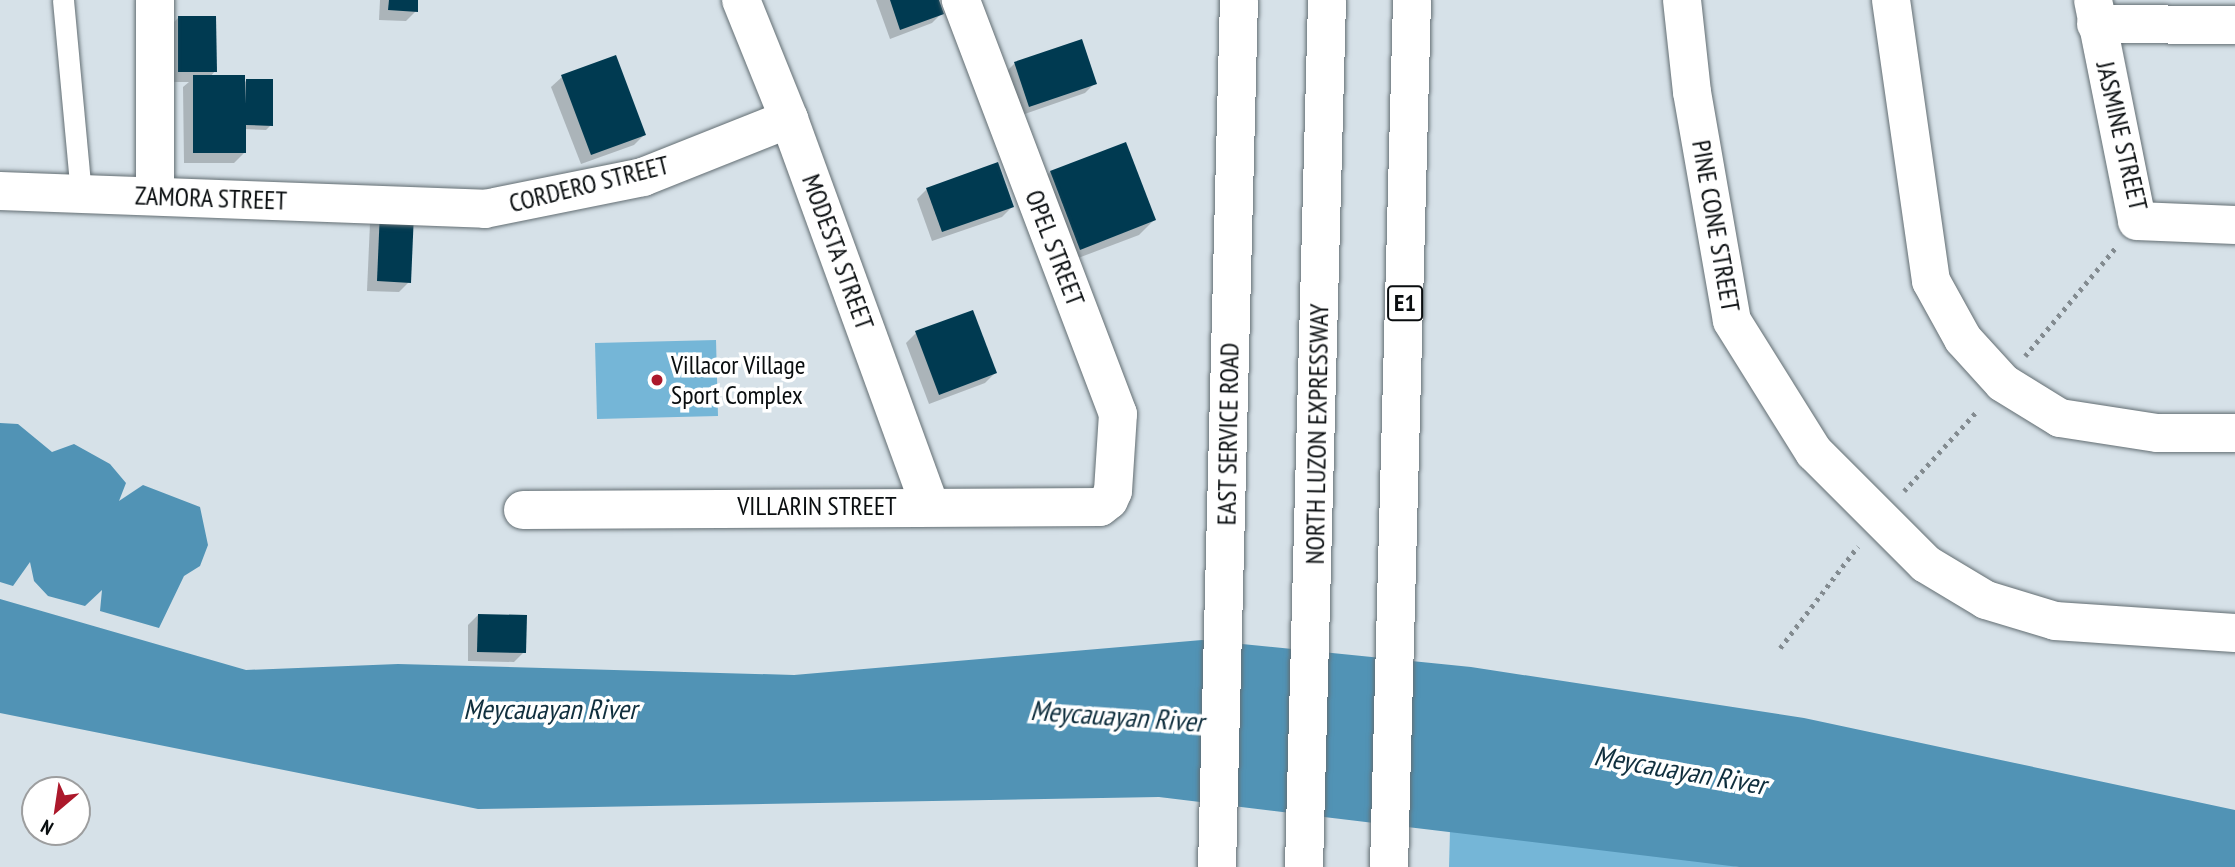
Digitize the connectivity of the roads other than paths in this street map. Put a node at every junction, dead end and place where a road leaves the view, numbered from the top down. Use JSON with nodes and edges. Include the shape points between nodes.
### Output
{"nodes":[{"id":1,"x":63,"y":0,"type":"edge"},
{"id":2,"x":155,"y":0,"type":"edge"},
{"id":3,"x":741,"y":0,"type":"edge"},
{"id":4,"x":961,"y":0,"type":"edge"},
{"id":5,"x":1239,"y":0,"type":"edge"},
{"id":6,"x":1328,"y":0,"type":"edge"},
{"id":7,"x":1412,"y":0,"type":"edge"},
{"id":8,"x":1682,"y":0,"type":"edge"},
{"id":9,"x":1891,"y":0,"type":"edge"},
{"id":10,"x":2095,"y":12,"type":"edge"},
{"id":11,"x":2235,"y":25,"type":"edge"},
{"id":12,"x":789,"y":118,"type":"junction"},
{"id":13,"x":0,"y":191,"type":"edge"},
{"id":14,"x":81,"y":194,"type":"junction"},
{"id":15,"x":155,"y":195,"type":"junction"},
{"id":16,"x":422,"y":206,"type":"joint"},
{"id":17,"x":2235,"y":225,"type":"edge"},
{"id":18,"x":2235,"y":433,"type":"edge"},
{"id":19,"x":1109,"y":500,"type":"joint"},
{"id":20,"x":930,"y":506,"type":"junction"},
{"id":21,"x":523,"y":510,"type":"dead end"},
{"id":22,"x":2235,"y":633,"type":"edge"},
{"id":23,"x":1217,"y":854,"type":"edge"},
{"id":24,"x":1304,"y":867,"type":"edge"},
{"id":25,"x":1389,"y":867,"type":"edge"}],
"edges":[{"from":1,"to":14,"type":"lane"},
{"from":2,"to":15,"type":"main road"},
{"from":3,"to":12,"type":"main road","name":"MODESTA STREET"},
{"from":4,"to":19,"type":"main road","name":"OPEL STREET","via":[[1118,414]]},
{"from":5,"to":23,"type":"main road","name":"EAST SERVICE ROAD"},
{"from":6,"to":24,"type":"main road","name":"NORTH LUZON EXPRESSWAY"},
{"from":7,"to":25,"type":"main road","number":"E1"},
{"from":8,"to":22,"type":"main road","name":"PINE CONE STREET","via":[[1692,92],[1732,321],[1814,452],[1926,564],[1986,600],[2056,621]]},
{"from":9,"to":18,"type":"main road","via":[[1931,281],[1963,339],[2003,383],[2060,418],[2157,433]]},
{"from":10,"to":11,"type":"main road"},
{"from":10,"to":17,"type":"main road","name":"JASMINE STREET","via":[[2137,222]]},
{"from":12,"to":16,"type":"main road","name":"CORDERO STREET","via":[[643,177],[485,209]]},
{"from":12,"to":20,"type":"main road","name":"MODESTA STREET"},
{"from":13,"to":14,"type":"main road","name":"ZAMORA STREET"},
{"from":14,"to":15,"type":"main road","name":"ZAMORA STREET"},
{"from":15,"to":16,"type":"main road","name":"ZAMORA STREET"},
{"from":19,"to":20,"type":"main road","name":"VILLARIN STREET","via":[[1100,507]]},
{"from":20,"to":21,"type":"main road","name":"VILLARIN STREET"}]}
